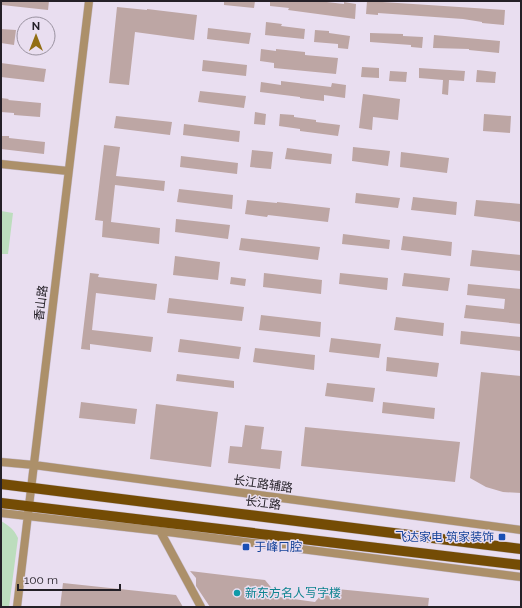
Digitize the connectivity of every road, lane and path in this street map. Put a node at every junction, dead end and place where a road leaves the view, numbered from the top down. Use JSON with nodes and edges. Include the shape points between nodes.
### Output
{"nodes":[{"id":1,"x":89,"y":1,"type":"edge"},
{"id":2,"x":1,"y":164,"type":"edge"},
{"id":3,"x":68,"y":171,"type":"junction"},
{"id":4,"x":1,"y":462,"type":"edge"},
{"id":5,"x":34,"y":465,"type":"junction"},
{"id":6,"x":1,"y":484,"type":"edge"},
{"id":7,"x":32,"y":487,"type":"junction"},
{"id":8,"x":1,"y":503,"type":"edge"},
{"id":9,"x":29,"y":511,"type":"junction"},
{"id":10,"x":1,"y":513,"type":"edge"},
{"id":11,"x":521,"y":530,"type":"edge"},
{"id":12,"x":160,"y":531,"type":"junction"},
{"id":13,"x":521,"y":549,"type":"edge"},
{"id":14,"x":521,"y":565,"type":"edge"},
{"id":15,"x":521,"y":577,"type":"edge"},
{"id":16,"x":17,"y":607,"type":"edge"},
{"id":17,"x":201,"y":607,"type":"edge"}],
"edges":[{"from":1,"to":3,"type":"street","name":"香山路"},
{"from":2,"to":3,"type":"street"},
{"from":3,"to":5,"type":"street","name":"香山路"},
{"from":4,"to":5,"type":"street","name":"长江路辅路"},
{"from":5,"to":7,"type":"street","name":"香山路"},
{"from":5,"to":11,"type":"street","name":"长江路辅路"},
{"from":6,"to":7,"type":"main road","name":"长江路"},
{"from":7,"to":9,"type":"street","name":"香山路"},
{"from":7,"to":13,"type":"main road","name":"长江路"},
{"from":8,"to":9,"type":"main road"},
{"from":9,"to":10,"type":"street"},
{"from":9,"to":12,"type":"street"},
{"from":9,"to":14,"type":"main road"},
{"from":9,"to":16,"type":"street","name":"香山路"},
{"from":12,"to":15,"type":"street"},
{"from":12,"to":17,"type":"street"}]}
